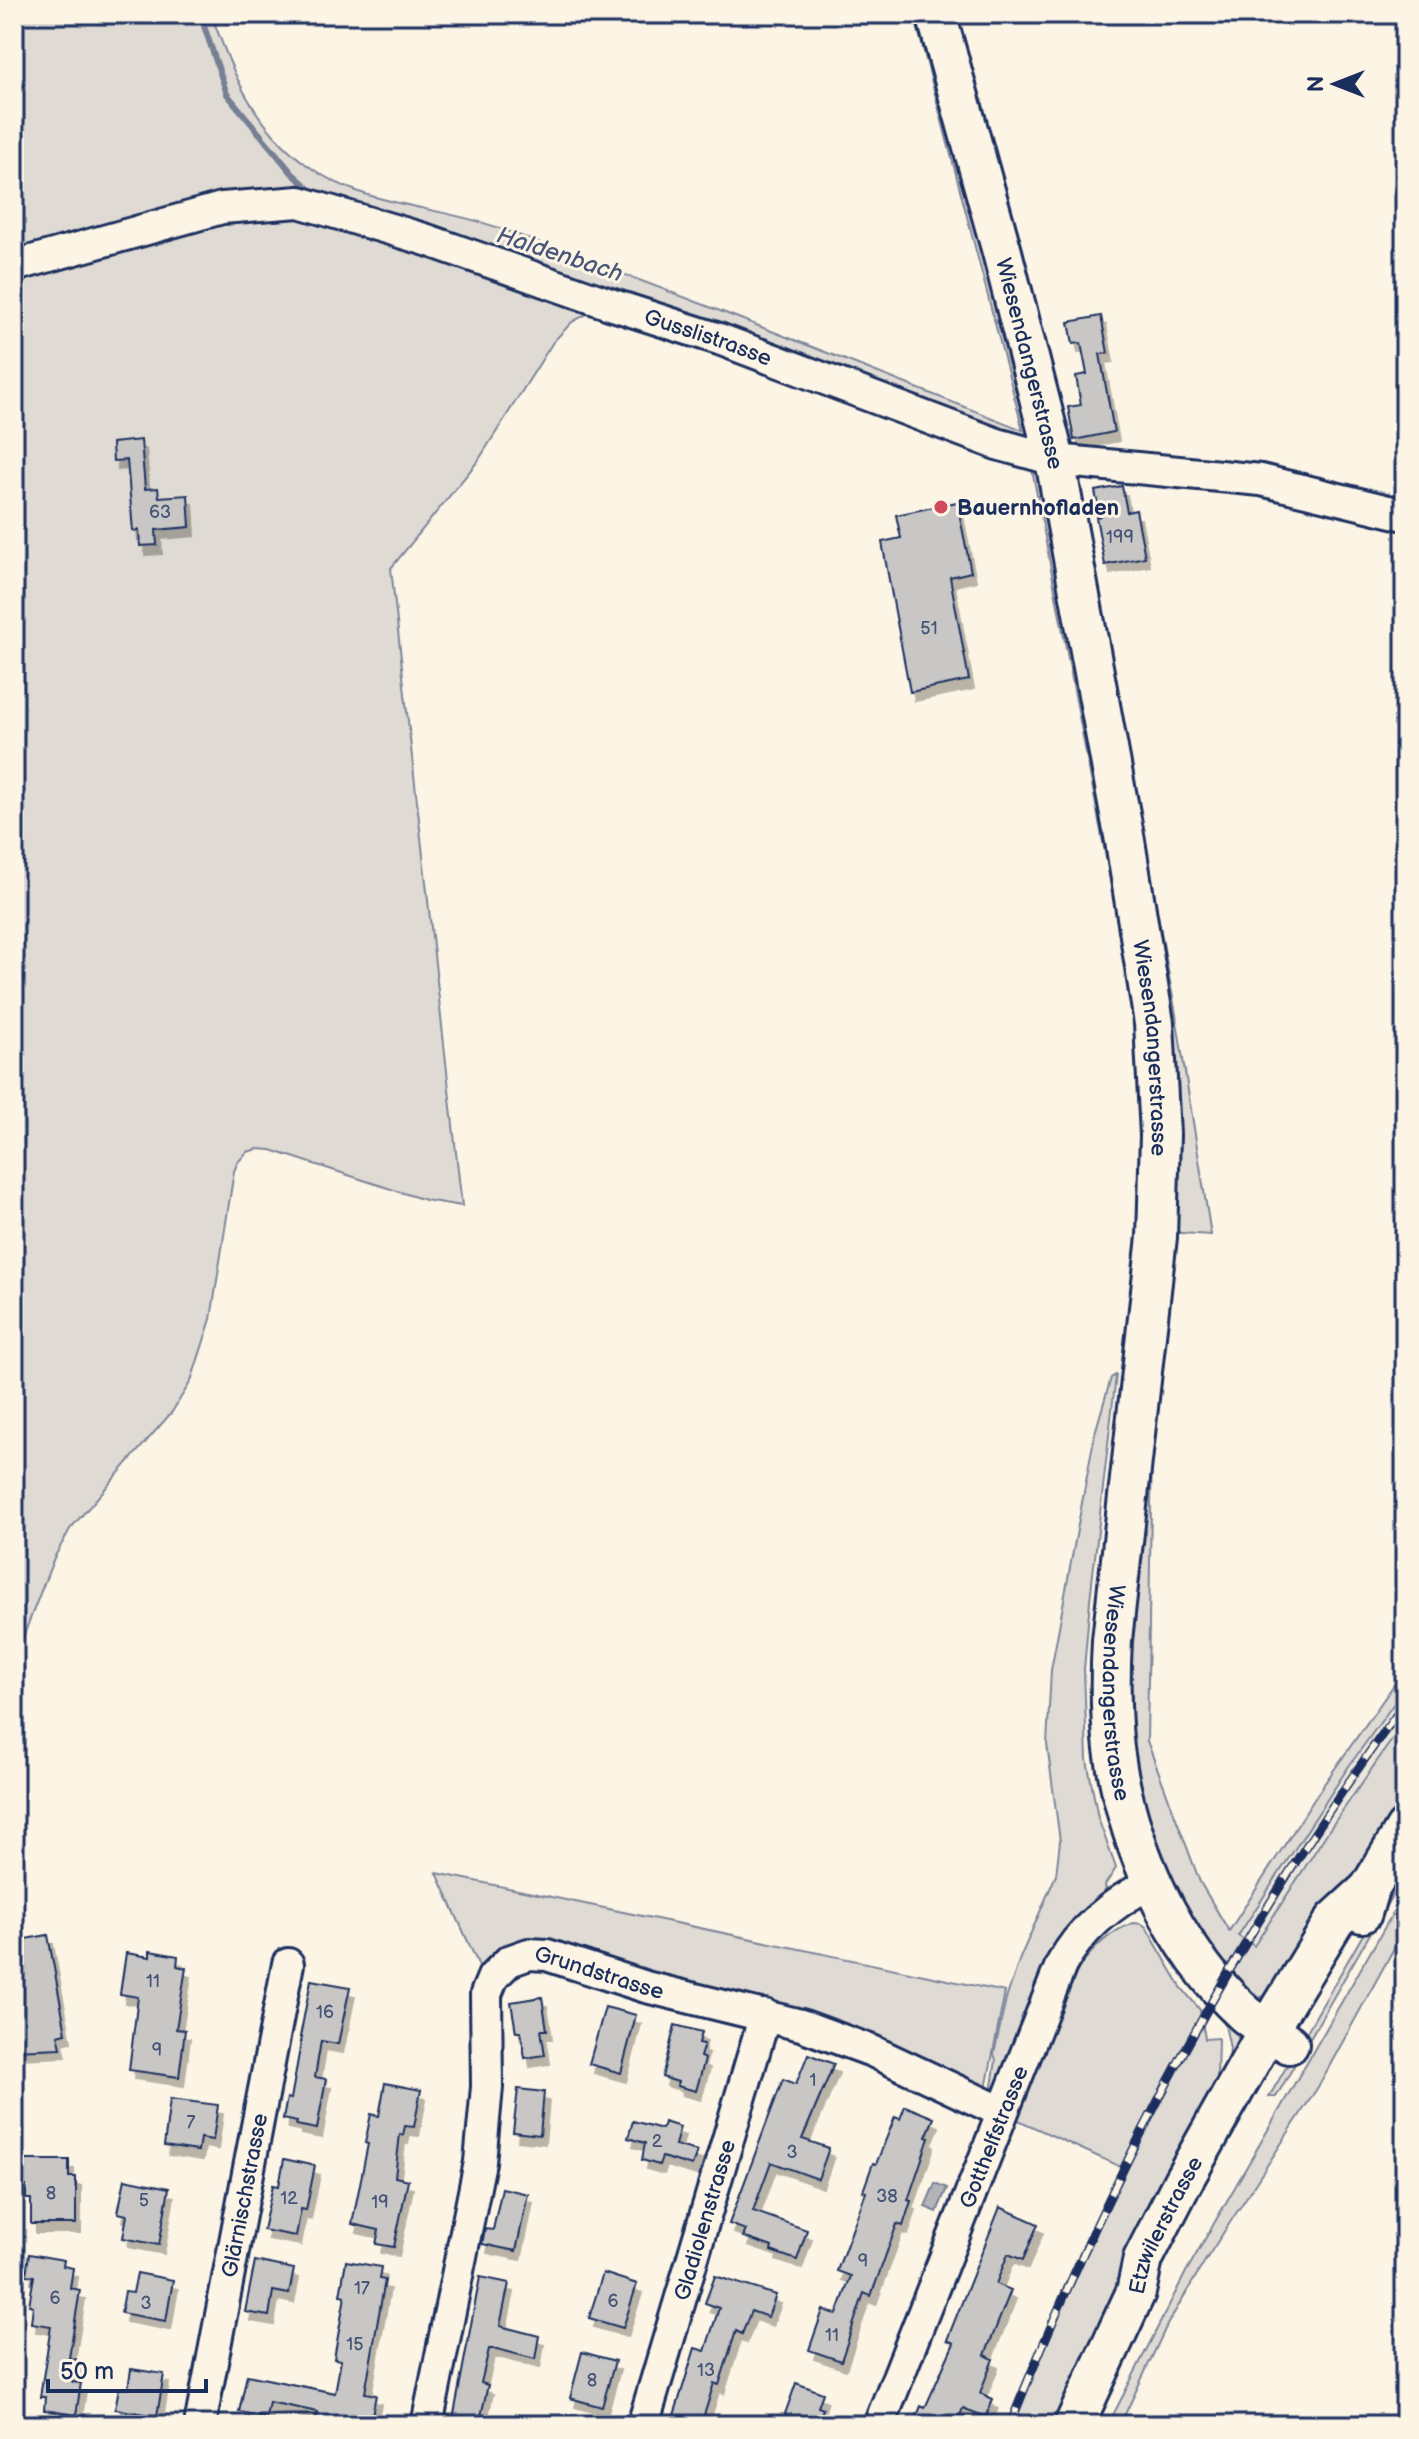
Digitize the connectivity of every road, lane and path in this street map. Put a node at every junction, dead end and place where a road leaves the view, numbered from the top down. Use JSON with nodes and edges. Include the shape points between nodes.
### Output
{"nodes":[{"id":1,"x":936,"y":14,"type":"edge"},
{"id":2,"x":14,"y":266,"type":"edge"},
{"id":3,"x":1055,"y":460,"type":"junction"},
{"id":4,"x":1405,"y":515,"type":"edge"},
{"id":5,"x":1405,"y":1829,"type":"edge"},
{"id":6,"x":1153,"y":1882,"type":"junction"},
{"id":7,"x":288,"y":1964,"type":"dead end"},
{"id":8,"x":765,"y":2015,"type":"junction"},
{"id":9,"x":1279,"y":2037,"type":"junction"},
{"id":10,"x":1002,"y":2112,"type":"junction"},
{"id":11,"x":200,"y":2425,"type":"edge"},
{"id":12,"x":427,"y":2425,"type":"edge"},
{"id":13,"x":643,"y":2425,"type":"edge"},
{"id":14,"x":879,"y":2425,"type":"edge"},
{"id":15,"x":1074,"y":2425,"type":"edge"}],
"edges":[{"from":1,"to":3,"type":"main road","name":"Wiesendangerstrasse"},
{"from":2,"to":3,"type":"street","name":"Gusslistrasse","via":[[222,208],[299,202],[719,339],[997,444]]},
{"from":3,"to":4,"type":"street","name":"Gusslistrasse","via":[[1261,480]]},
{"from":3,"to":6,"type":"main road","name":"Wiesendangerstrasse","via":[[1125,841],[1157,1056],[1157,1237],[1111,1671],[1112,1730],[1121,1788]]},
{"from":5,"to":9,"type":"main road","name":"Etzwilerstrasse","via":[[1369,1889],[1356,1930]]},
{"from":6,"to":9,"type":"main road","name":"Wiesendangerstrasse","via":[[1204,1967],[1239,2008]]},
{"from":6,"to":10,"type":"street","name":"Gotthelfstrasse","via":[[1103,1913],[1066,1956]]},
{"from":7,"to":11,"type":"street","name":"Glärnischstrasse"},
{"from":8,"to":10,"type":"street","name":"Grundstrasse","via":[[864,2047]]},
{"from":8,"to":12,"type":"street","name":"Grundstrasse","via":[[646,1987],[547,1955],[519,1956],[500,1968],[485,2003],[480,2162]]},
{"from":8,"to":13,"type":"street","name":"Gladiolenstrasse"},
{"from":9,"to":15,"type":"main road","name":"Etzwilerstrasse","via":[[1160,2269],[1136,2292]]},
{"from":10,"to":14,"type":"street","name":"Gotthelfstrasse"}]}
